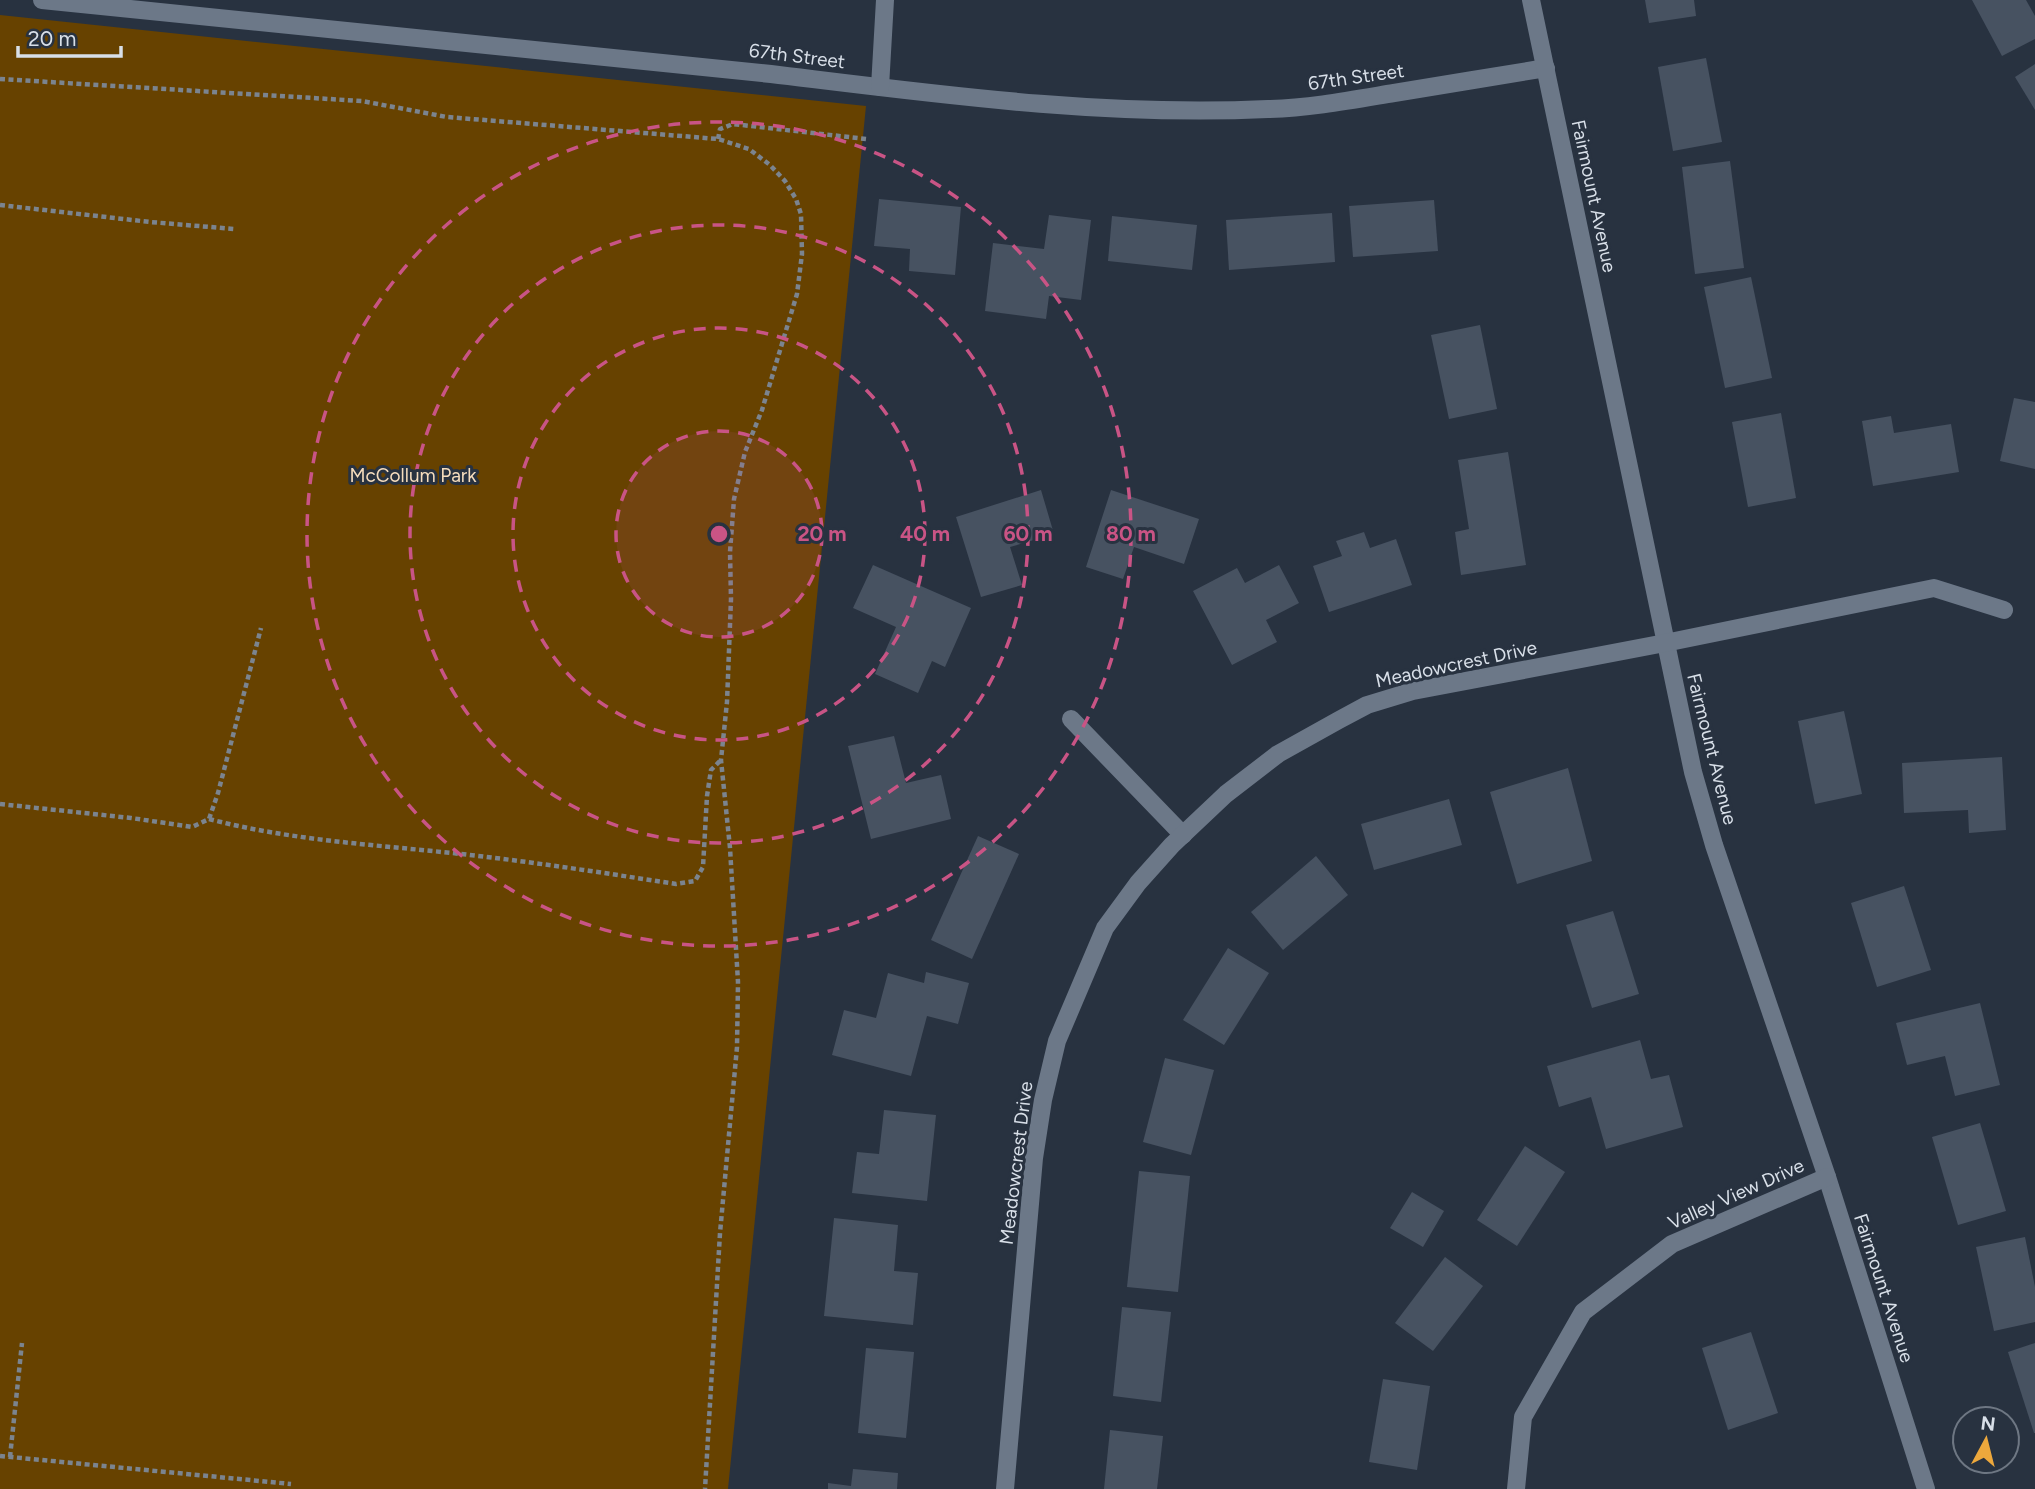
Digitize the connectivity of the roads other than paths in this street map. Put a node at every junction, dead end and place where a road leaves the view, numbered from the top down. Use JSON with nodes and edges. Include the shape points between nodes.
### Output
{"nodes":[{"id":1,"x":42,"y":0,"type":"edge"},
{"id":2,"x":885,"y":0,"type":"edge"},
{"id":3,"x":1531,"y":0,"type":"edge"},
{"id":4,"x":1546,"y":68,"type":"junction"},
{"id":5,"x":880,"y":87,"type":"junction"},
{"id":6,"x":2004,"y":610,"type":"dead end"},
{"id":7,"x":1665,"y":643,"type":"junction"},
{"id":8,"x":1071,"y":719,"type":"dead end"},
{"id":9,"x":1183,"y":835,"type":"junction"},
{"id":10,"x":1827,"y":1177,"type":"junction"},
{"id":11,"x":1005,"y":1489,"type":"edge"},
{"id":12,"x":1516,"y":1489,"type":"edge"},
{"id":13,"x":1926,"y":1489,"type":"edge"}],
"edges":[{"from":1,"to":5,"type":"street","name":"67th Street"},
{"from":2,"to":5,"type":"street"},
{"from":3,"to":4,"type":"street","name":"Fairmount Avenue"},
{"from":4,"to":5,"type":"street","name":"67th Street","via":[[1328,104],[1270,109],[1095,109]]},
{"from":4,"to":7,"type":"street","name":"Fairmount Avenue"},
{"from":6,"to":7,"type":"street","name":"Meadowcrest Drive","via":[[1934,588]]},
{"from":7,"to":9,"type":"street","name":"Meadowcrest Drive","via":[[1413,691],[1367,705],[1278,754]]},
{"from":7,"to":10,"type":"street","name":"Fairmount Avenue","via":[[1714,845]]},
{"from":8,"to":9,"type":"street"},
{"from":9,"to":11,"type":"street","name":"Meadowcrest Drive","via":[[1138,883],[1105,928],[1057,1041],[1034,1158]]},
{"from":10,"to":12,"type":"street","name":"Valley View Drive","via":[[1672,1244],[1583,1312],[1523,1417]]},
{"from":10,"to":13,"type":"street","name":"Fairmount Avenue"}]}
